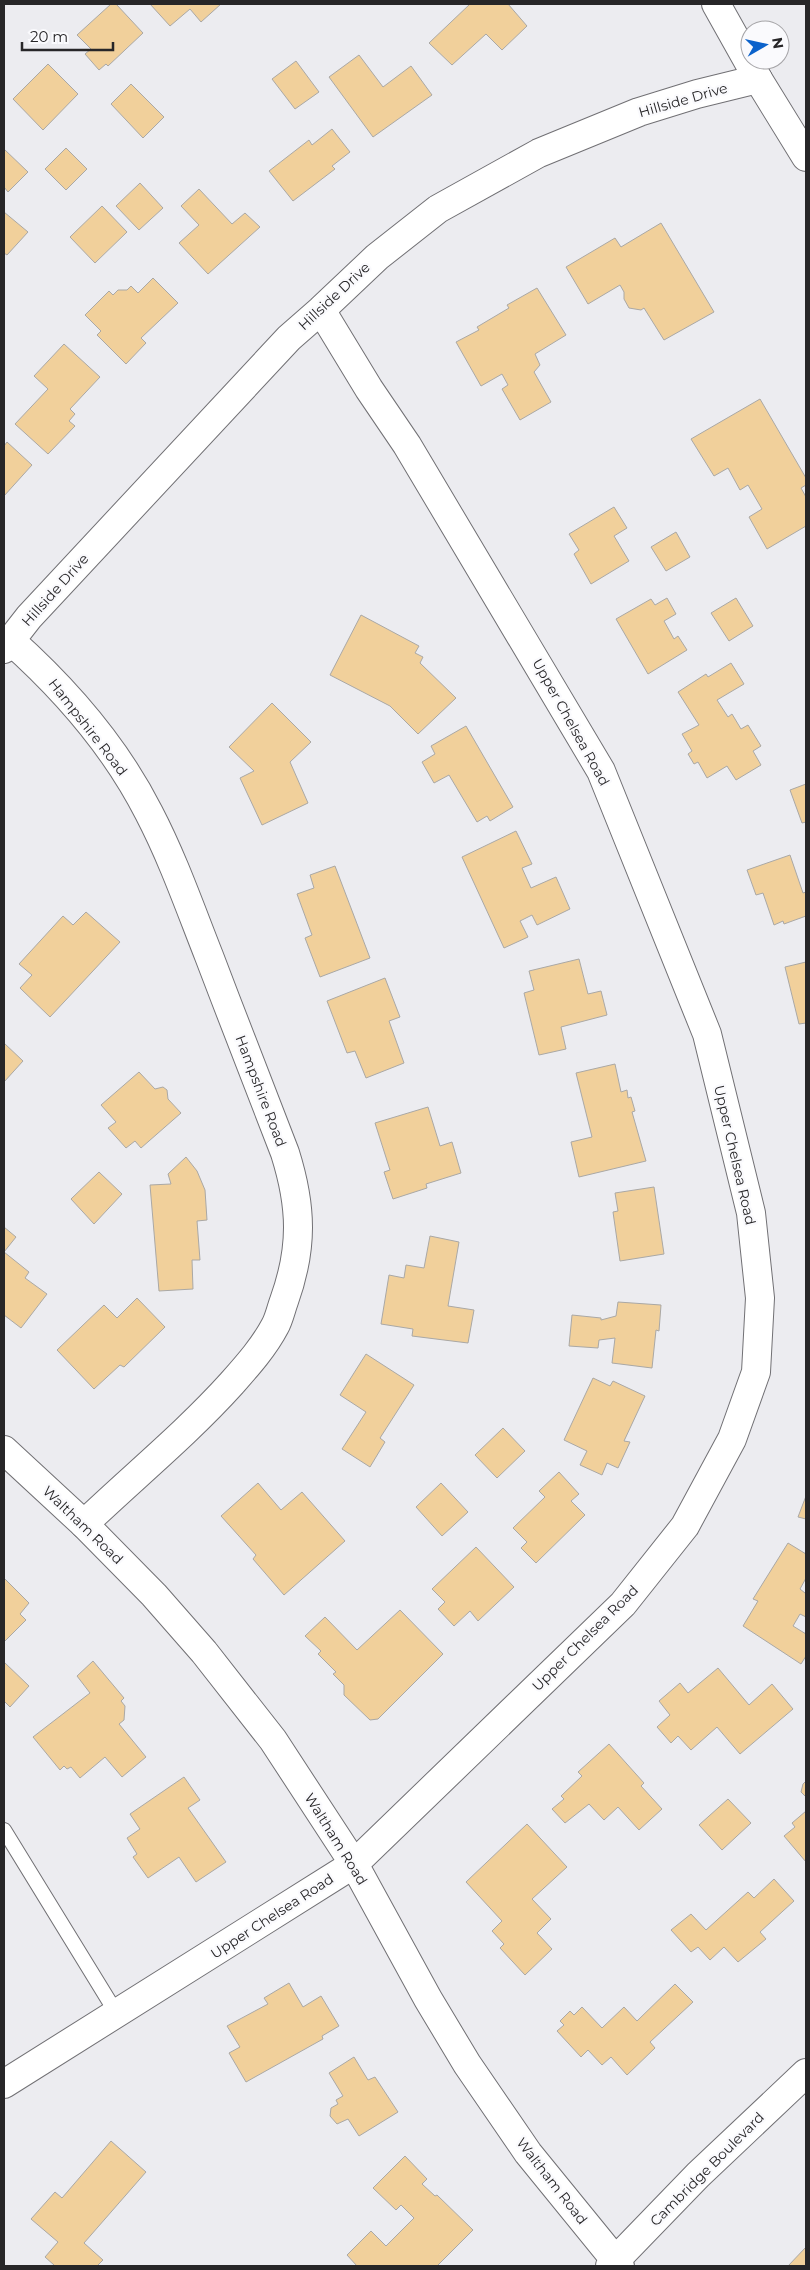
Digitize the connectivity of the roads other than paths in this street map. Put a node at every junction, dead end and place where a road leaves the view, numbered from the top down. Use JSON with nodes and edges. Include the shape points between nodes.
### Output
{"nodes":[{"id":1,"x":716,"y":4,"type":"edge"},
{"id":2,"x":758,"y":79,"type":"junction"},
{"id":3,"x":806,"y":157,"type":"edge"},
{"id":4,"x":321,"y":310,"type":"junction"},
{"id":5,"x":7,"y":644,"type":"edge"},
{"id":6,"x":4,"y":1450,"type":"edge"},
{"id":7,"x":84,"y":1524,"type":"junction"},
{"id":8,"x":4,"y":1830,"type":"edge"},
{"id":9,"x":354,"y":1864,"type":"junction"},
{"id":10,"x":117,"y":2014,"type":"junction"},
{"id":11,"x":806,"y":2073,"type":"edge"},
{"id":12,"x":4,"y":2084,"type":"edge"},
{"id":13,"x":615,"y":2265,"type":"edge"}],
"edges":[{"from":1,"to":2,"type":"street"},
{"from":2,"to":3,"type":"street"},
{"from":2,"to":4,"type":"street","name":"Hillside Drive","via":[[639,112],[539,153],[438,209],[377,257]]},
{"from":4,"to":5,"type":"street","name":"Hillside Drive","via":[[288,338]]},
{"from":4,"to":9,"type":"street","name":"Upper Chelsea Road","via":[[406,445],[601,771],[707,1034],[751,1213],[760,1298],[756,1372],[732,1438],[685,1526],[624,1604]]},
{"from":5,"to":7,"type":"street","name":"Hampshire Road","via":[[38,665],[70,700],[121,765],[149,813],[176,872],[285,1153],[295,1183],[299,1221],[297,1261],[276,1326],[251,1362],[209,1408]]},
{"from":6,"to":7,"type":"street","name":"Waltham Road"},
{"from":7,"to":9,"type":"street","name":"Waltham Road","via":[[154,1595],[204,1652],[273,1740]]},
{"from":8,"to":10,"type":"lane"},
{"from":9,"to":10,"type":"street","name":"Upper Chelsea Road"},
{"from":9,"to":13,"type":"street","name":"Waltham Road","via":[[467,2064],[528,2153]]},
{"from":10,"to":12,"type":"street","name":"Upper Chelsea Road"},
{"from":11,"to":13,"type":"street","name":"Cambridge Boulevard","via":[[698,2174]]}]}
